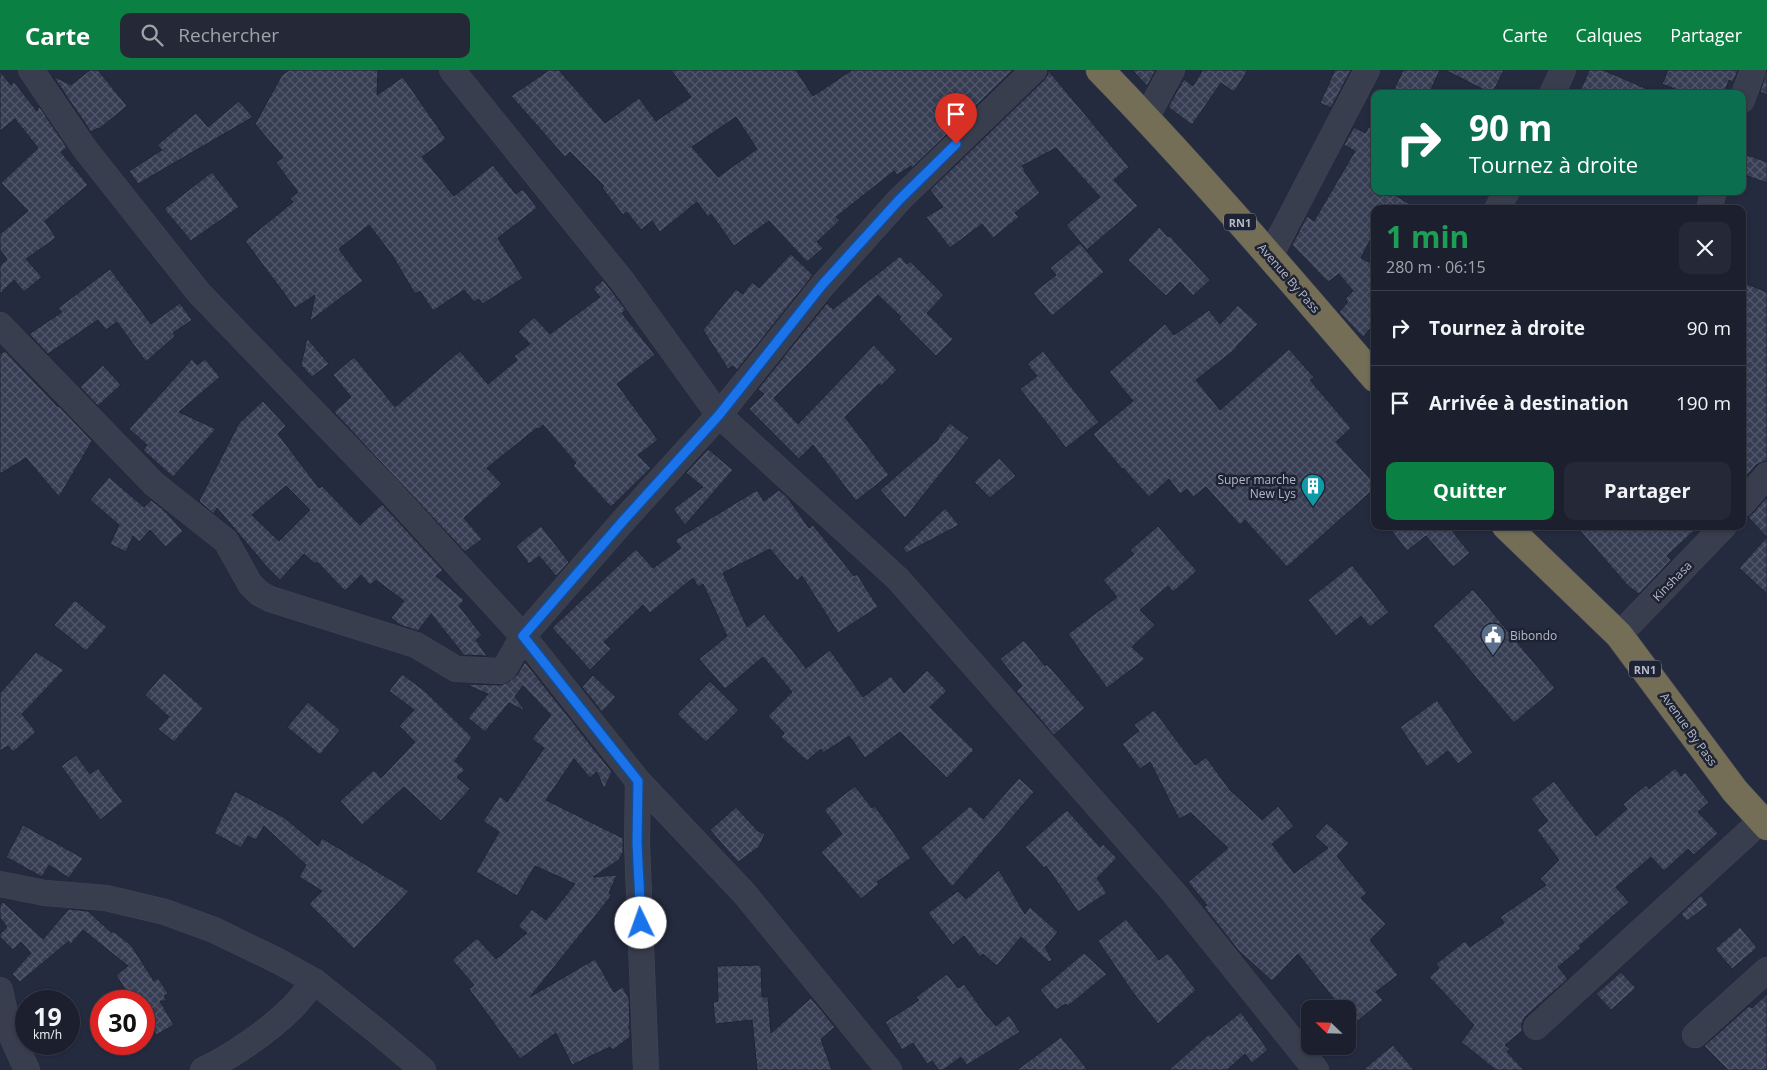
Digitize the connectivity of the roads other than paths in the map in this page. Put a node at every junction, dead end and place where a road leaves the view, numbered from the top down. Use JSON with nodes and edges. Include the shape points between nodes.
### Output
{"nodes":[{"id":1,"x":31,"y":70,"type":"edge"},
{"id":2,"x":452,"y":70,"type":"edge"},
{"id":3,"x":1034,"y":70,"type":"edge"},
{"id":4,"x":1100,"y":70,"type":"edge"},
{"id":5,"x":1172,"y":70,"type":"edge"},
{"id":6,"x":1367,"y":70,"type":"edge"},
{"id":7,"x":1563,"y":70,"type":"edge"},
{"id":8,"x":1753,"y":70,"type":"edge"},
{"id":9,"x":1554,"y":90,"type":"edge"},
{"id":10,"x":1746,"y":90,"type":"edge"},
{"id":11,"x":1146,"y":118,"type":"junction"},
{"id":12,"x":1270,"y":256,"type":"junction"},
{"id":13,"x":0,"y":325,"type":"edge"},
{"id":14,"x":1371,"y":373,"type":"edge"},
{"id":15,"x":719,"y":415,"type":"junction"},
{"id":16,"x":1767,"y":475,"type":"edge"},
{"id":17,"x":1746,"y":499,"type":"edge"},
{"id":18,"x":1510,"y":530,"type":"edge"},
{"id":19,"x":1720,"y":530,"type":"edge"},
{"id":20,"x":1620,"y":635,"type":"junction"},
{"id":21,"x":523,"y":636,"type":"junction"},
{"id":22,"x":638,"y":781,"type":"junction"},
{"id":23,"x":1764,"y":823,"type":"edge"},
{"id":24,"x":0,"y":884,"type":"edge"},
{"id":25,"x":1767,"y":970,"type":"edge"},
{"id":26,"x":314,"y":981,"type":"junction"},
{"id":27,"x":0,"y":995,"type":"edge"},
{"id":28,"x":1536,"y":1027,"type":"dead end"},
{"id":29,"x":1695,"y":1035,"type":"dead end"},
{"id":30,"x":27,"y":1070,"type":"edge"},
{"id":31,"x":203,"y":1070,"type":"edge"},
{"id":32,"x":422,"y":1070,"type":"edge"},
{"id":33,"x":646,"y":1070,"type":"edge"},
{"id":34,"x":889,"y":1070,"type":"edge"},
{"id":35,"x":1316,"y":1070,"type":"edge"}],
"edges":[{"from":1,"to":21,"type":"street","via":[[85,149],[199,293],[387,488]]},
{"from":2,"to":15,"type":"street","via":[[623,282]]},
{"from":3,"to":15,"type":"street","via":[[900,199],[822,285]]},
{"from":4,"to":11,"type":"highway","name":"Avenue By Pass","number":"RN1"},
{"from":5,"to":11,"type":"street"},
{"from":6,"to":12,"type":"street"},
{"from":7,"to":9,"type":"street"},
{"from":8,"to":10,"type":"street"},
{"from":11,"to":12,"type":"highway","name":"Avenue By Pass","number":"RN1"},
{"from":12,"to":14,"type":"highway","name":"Avenue By Pass","number":"RN1"},
{"from":13,"to":21,"type":"street","via":[[154,484],[226,541],[259,594],[416,645],[456,669],[500,671]]},
{"from":15,"to":21,"type":"street"},
{"from":15,"to":35,"type":"street","via":[[898,579],[1174,893]]},
{"from":16,"to":17,"type":"street"},
{"from":18,"to":20,"type":"highway","name":"Avenue By Pass","number":"RN1"},
{"from":19,"to":20,"type":"street","name":"Kinshasa"},
{"from":20,"to":23,"type":"highway","name":"Avenue By Pass","number":"RN1","via":[[1735,791]]},
{"from":21,"to":22,"type":"street"},
{"from":22,"to":33,"type":"street","via":[[637,843]]},
{"from":22,"to":34,"type":"street","via":[[744,893]]},
{"from":23,"to":28,"type":"street"},
{"from":24,"to":26,"type":"street","via":[[46,893],[106,898],[165,912],[214,930]]},
{"from":25,"to":29,"type":"street"},
{"from":26,"to":31,"type":"street","via":[[271,1027]]},
{"from":26,"to":32,"type":"street"},
{"from":27,"to":30,"type":"street","via":[[9,1030]]}]}
